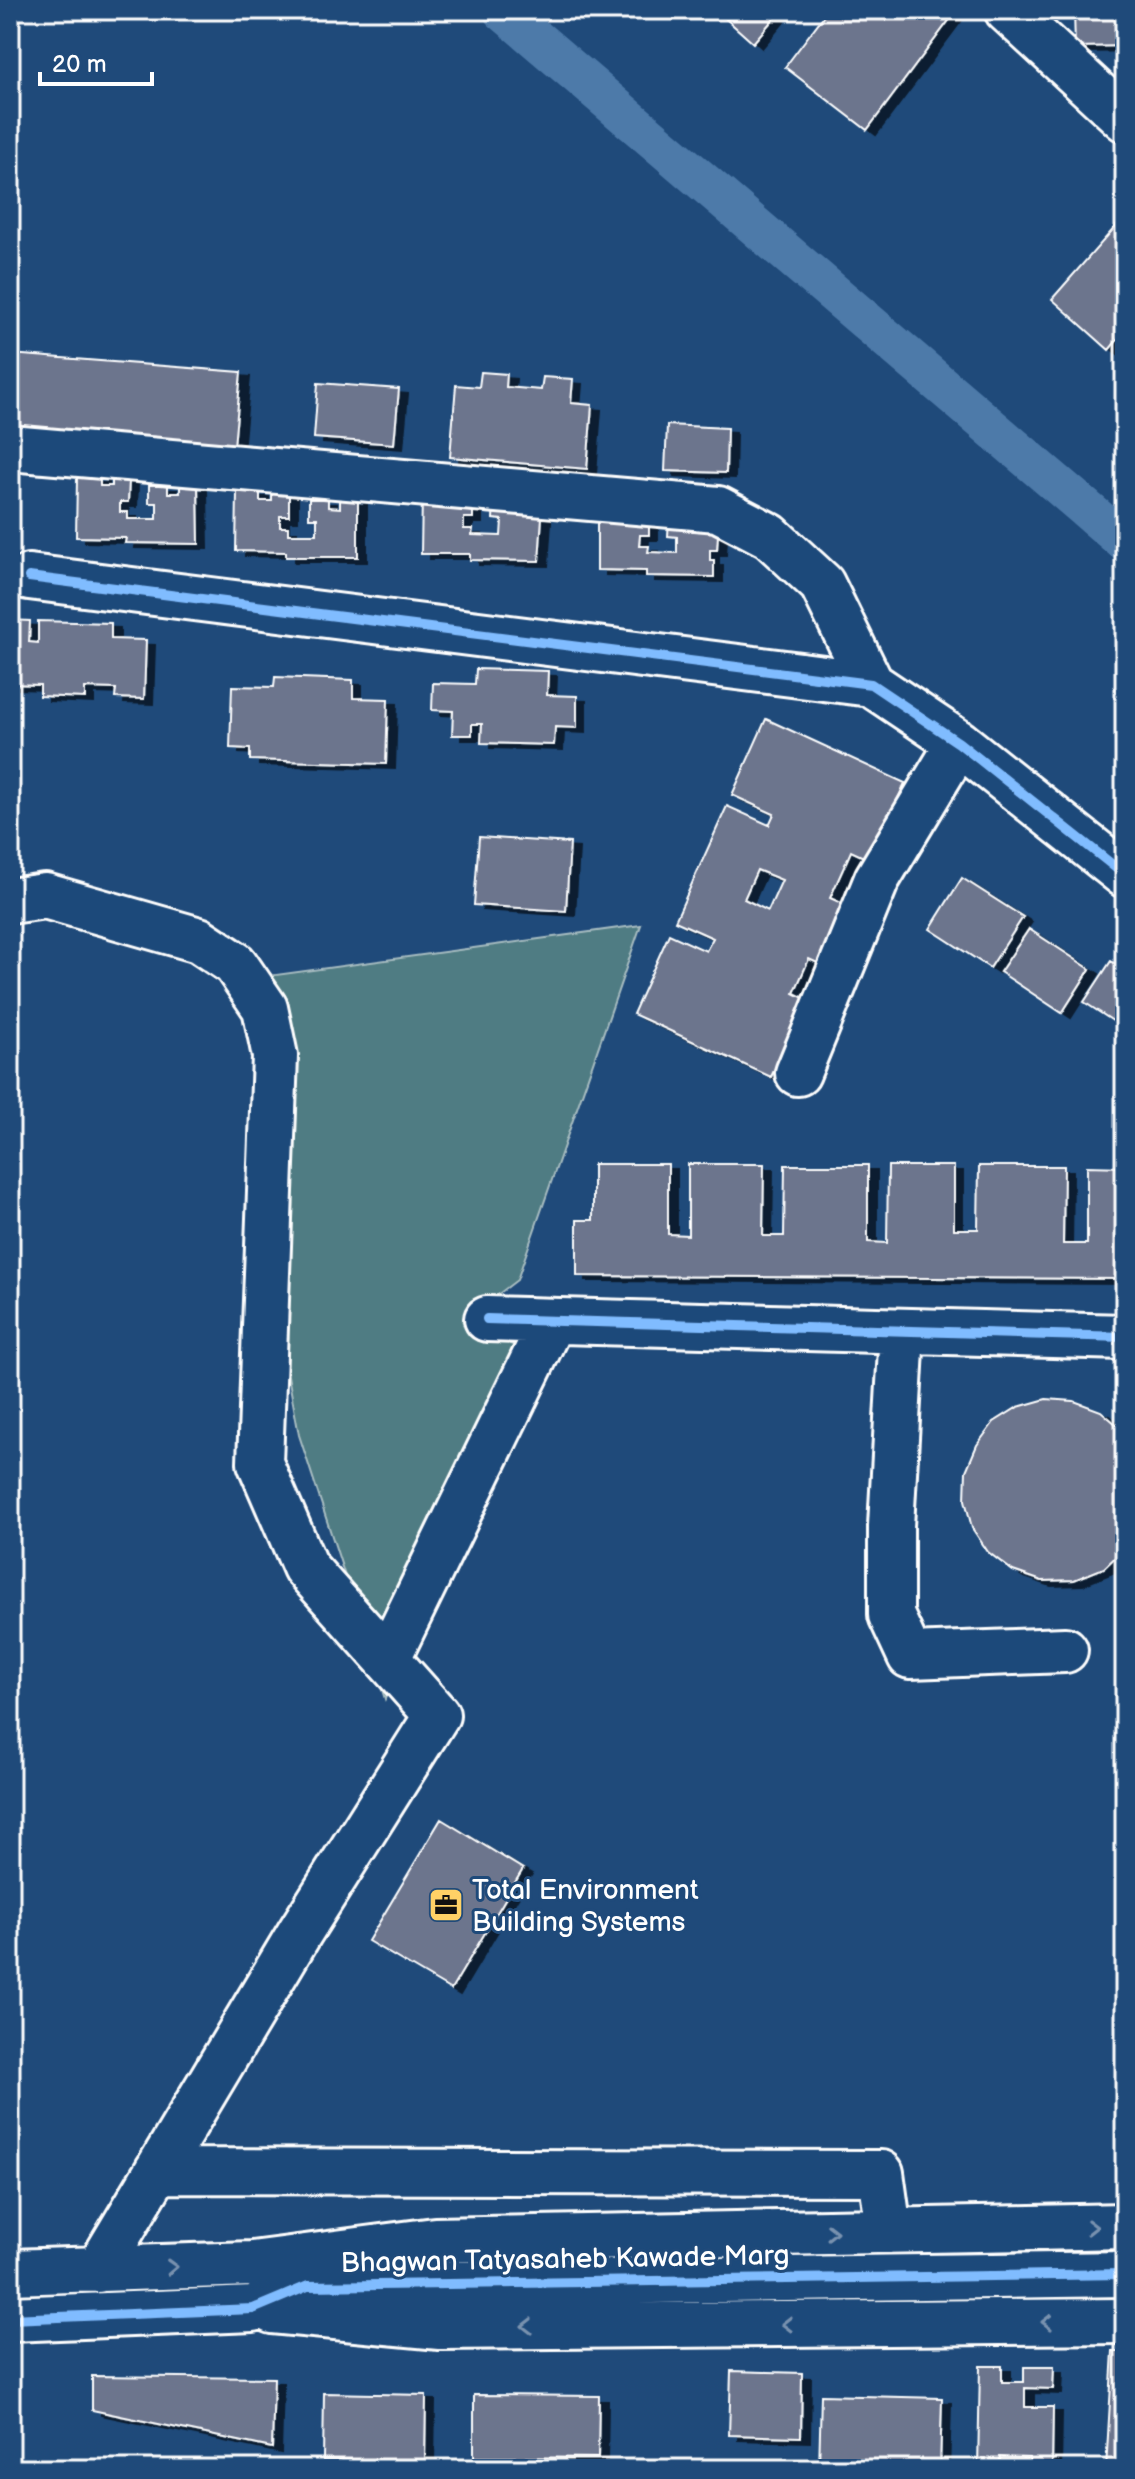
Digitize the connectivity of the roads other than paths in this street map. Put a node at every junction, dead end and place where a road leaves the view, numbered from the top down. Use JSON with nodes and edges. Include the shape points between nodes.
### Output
{"nodes":[{"id":1,"x":1007,"y":10,"type":"edge"},
{"id":2,"x":1125,"y":119,"type":"edge"},
{"id":3,"x":10,"y":448,"type":"edge"},
{"id":4,"x":29,"y":577,"type":"dead end"},
{"id":5,"x":871,"y":684,"type":"junction"},
{"id":6,"x":959,"y":743,"type":"junction"},
{"id":7,"x":1125,"y":875,"type":"edge"},
{"id":8,"x":10,"y":901,"type":"edge"},
{"id":9,"x":798,"y":1073,"type":"dead end"},
{"id":10,"x":487,"y":1319,"type":"dead end"},
{"id":11,"x":552,"y":1321,"type":"junction"},
{"id":12,"x":902,"y":1331,"type":"junction"},
{"id":13,"x":1125,"y":1337,"type":"edge"},
{"id":14,"x":1065,"y":1650,"type":"dead end"},
{"id":15,"x":388,"y":1658,"type":"junction"},
{"id":16,"x":157,"y":2171,"type":"junction"},
{"id":17,"x":1125,"y":2226,"type":"edge"},
{"id":18,"x":889,"y":2231,"type":"junction"},
{"id":19,"x":252,"y":2264,"type":"junction"},
{"id":20,"x":98,"y":2270,"type":"junction"},
{"id":21,"x":10,"y":2272,"type":"edge"},
{"id":22,"x":1125,"y":2274,"type":"edge"},
{"id":23,"x":308,"y":2286,"type":"junction"},
{"id":24,"x":253,"y":2309,"type":"junction"},
{"id":25,"x":10,"y":2319,"type":"edge"},
{"id":26,"x":1125,"y":2321,"type":"edge"}],
"edges":[{"from":1,"to":2,"type":"street"},
{"from":3,"to":5,"type":"street","via":[[718,509],[770,536],[822,584]]},
{"from":4,"to":5,"type":"street"},
{"from":5,"to":6,"type":"street"},
{"from":6,"to":7,"type":"street"},
{"from":6,"to":9,"type":"street","via":[[877,879]]},
{"from":8,"to":15,"type":"street","via":[[45,896],[199,940],[235,964],[265,1008],[275,1056],[260,1463],[305,1567]]},
{"from":10,"to":11,"type":"street"},
{"from":11,"to":12,"type":"street"},
{"from":11,"to":15,"type":"street"},
{"from":12,"to":13,"type":"street"},
{"from":12,"to":14,"type":"street","via":[[891,1615],[910,1656]]},
{"from":15,"to":16,"type":"street","via":[[437,1715]]},
{"from":16,"to":18,"type":"street","via":[[881,2173]]},
{"from":16,"to":20,"type":"street"},
{"from":18,"to":17,"type":"street","one_way":true},
{"from":19,"to":18,"type":"street","one_way":true,"via":[[435,2240]]},
{"from":20,"to":19,"type":"street","name":"Bhagwan Tatyasaheb Kawade Marg","one_way":true},
{"from":19,"to":23,"type":"street","name":"Bhagwan Tatyasaheb Kawade Marg"},
{"from":20,"to":21,"type":"street","name":"Bhagwan Tatyasaheb Kawade Marg"},
{"from":22,"to":23,"type":"street","name":"Bhagwan Tatyasaheb Kawade Marg"},
{"from":23,"to":24,"type":"street","name":"Bhagwan Tatyasaheb Kawade Marg"},
{"from":24,"to":25,"type":"street","name":"Bhagwan Tatyasaheb Kawade Marg"},
{"from":26,"to":24,"type":"street","one_way":true,"via":[[440,2327]]}]}
